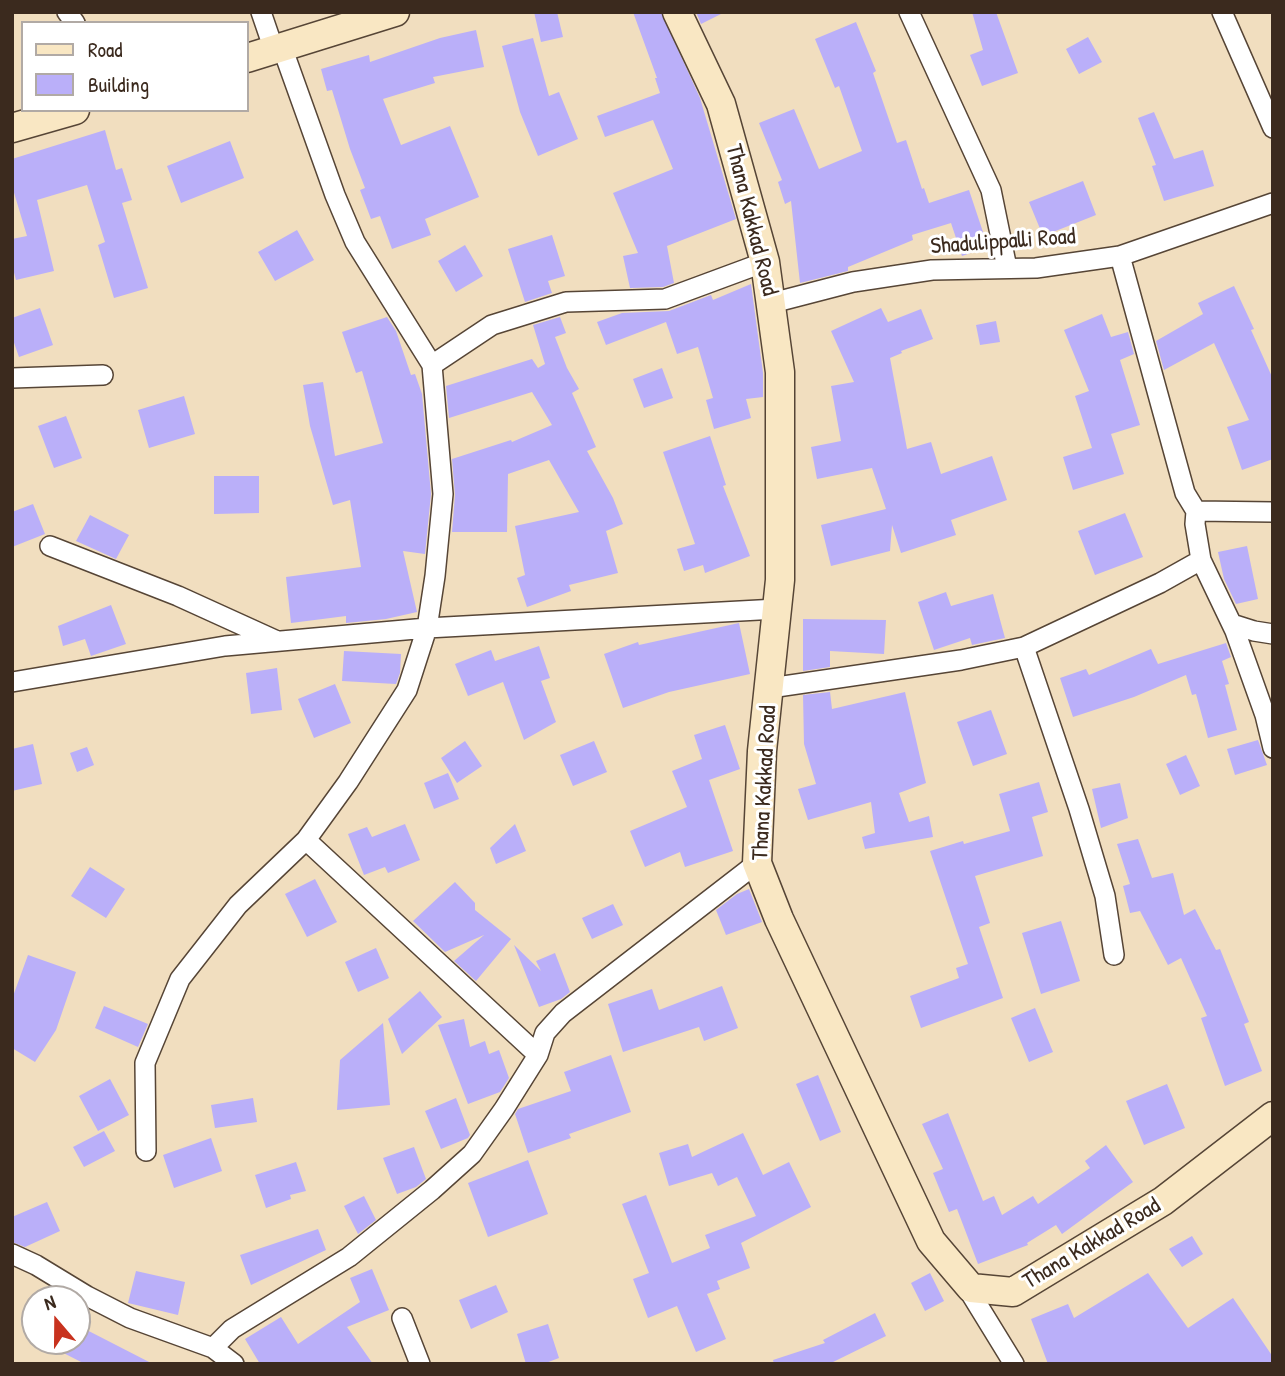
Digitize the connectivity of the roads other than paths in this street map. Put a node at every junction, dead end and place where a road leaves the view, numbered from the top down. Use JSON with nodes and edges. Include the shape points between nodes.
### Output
{"nodes":[{"id":1,"x":261,"y":12,"type":"edge"},
{"id":2,"x":396,"y":12,"type":"edge"},
{"id":3,"x":677,"y":12,"type":"edge"},
{"id":4,"x":909,"y":12,"type":"edge"},
{"id":5,"x":1222,"y":12,"type":"edge"},
{"id":6,"x":278,"y":49,"type":"junction"},
{"id":7,"x":248,"y":58,"type":"edge"},
{"id":8,"x":68,"y":112,"type":"edge"},
{"id":9,"x":12,"y":128,"type":"edge"},
{"id":10,"x":1273,"y":128,"type":"edge"},
{"id":11,"x":1273,"y":203,"type":"edge"},
{"id":12,"x":1120,"y":256,"type":"junction"},
{"id":13,"x":765,"y":262,"type":"junction"},
{"id":14,"x":1007,"y":268,"type":"junction"},
{"id":15,"x":772,"y":303,"type":"junction"},
{"id":16,"x":432,"y":365,"type":"junction"},
{"id":17,"x":103,"y":375,"type":"dead end"},
{"id":18,"x":12,"y":378,"type":"edge"},
{"id":19,"x":1196,"y":510,"type":"junction"},
{"id":20,"x":1273,"y":512,"type":"edge"},
{"id":21,"x":50,"y":546,"type":"dead end"},
{"id":22,"x":1201,"y":560,"type":"junction"},
{"id":23,"x":777,"y":609,"type":"junction"},
{"id":24,"x":1232,"y":624,"type":"junction"},
{"id":25,"x":427,"y":628,"type":"junction"},
{"id":26,"x":1273,"y":634,"type":"edge"},
{"id":27,"x":278,"y":642,"type":"junction"},
{"id":28,"x":1024,"y":647,"type":"junction"},
{"id":29,"x":12,"y":682,"type":"edge"},
{"id":30,"x":770,"y":688,"type":"junction"},
{"id":31,"x":1273,"y":748,"type":"edge"},
{"id":32,"x":306,"y":840,"type":"junction"},
{"id":33,"x":757,"y":863,"type":"junction"},
{"id":34,"x":1114,"y":955,"type":"dead end"},
{"id":35,"x":538,"y":1055,"type":"junction"},
{"id":36,"x":1273,"y":1116,"type":"edge"},
{"id":37,"x":146,"y":1151,"type":"dead end"},
{"id":38,"x":12,"y":1254,"type":"edge"},
{"id":39,"x":960,"y":1277,"type":"junction"},
{"id":40,"x":402,"y":1318,"type":"dead end"},
{"id":41,"x":213,"y":1348,"type":"junction"},
{"id":42,"x":234,"y":1364,"type":"edge"},
{"id":43,"x":420,"y":1364,"type":"edge"},
{"id":44,"x":1014,"y":1364,"type":"edge"}],
"edges":[{"from":1,"to":6,"type":"street"},
{"from":2,"to":6,"type":"main road"},
{"from":3,"to":13,"type":"main road","name":"Thana Kakkad Road","via":[[721,104]]},
{"from":4,"to":14,"type":"street","via":[[991,190]]},
{"from":5,"to":10,"type":"street"},
{"from":6,"to":7,"type":"main road"},
{"from":6,"to":16,"type":"street","via":[[355,242]]},
{"from":8,"to":9,"type":"main road"},
{"from":11,"to":12,"type":"street","name":"Shadulippalli Road"},
{"from":12,"to":14,"type":"street","name":"Shadulippalli Road"},
{"from":12,"to":19,"type":"street","via":[[1185,493]]},
{"from":13,"to":15,"type":"main road","name":"Thana Kakkad Road"},
{"from":13,"to":16,"type":"street","via":[[665,299],[566,302],[492,325]]},
{"from":14,"to":15,"type":"street","name":"Shadulippalli Road","via":[[932,270],[853,282]]},
{"from":15,"to":23,"type":"main road","name":"Thana Kakkad Road","via":[[780,372]]},
{"from":16,"to":25,"type":"street","via":[[443,494]]},
{"from":17,"to":18,"type":"street"},
{"from":19,"to":20,"type":"street"},
{"from":19,"to":22,"type":"street"},
{"from":21,"to":27,"type":"street","via":[[178,596]]},
{"from":22,"to":24,"type":"street"},
{"from":22,"to":28,"type":"street"},
{"from":23,"to":25,"type":"street"},
{"from":23,"to":30,"type":"main road","name":"Thana Kakkad Road"},
{"from":24,"to":26,"type":"street"},
{"from":24,"to":31,"type":"street"},
{"from":25,"to":27,"type":"street"},
{"from":25,"to":32,"type":"street","via":[[407,690]]},
{"from":27,"to":29,"type":"street","via":[[225,646]]},
{"from":28,"to":30,"type":"street"},
{"from":28,"to":34,"type":"street","via":[[1105,896]]},
{"from":30,"to":33,"type":"main road","name":"Thana Kakkad Road"},
{"from":32,"to":35,"type":"street"},
{"from":32,"to":37,"type":"street","via":[[238,905],[180,979],[145,1063]]},
{"from":33,"to":35,"type":"street","via":[[563,1013],[545,1033]]},
{"from":33,"to":39,"type":"main road","name":"Thana Kakkad Road","via":[[908,1195],[931,1241]]},
{"from":35,"to":41,"type":"street","via":[[472,1154],[349,1257],[232,1329]]},
{"from":36,"to":39,"type":"main road","name":"Thana Kakkad Road","via":[[1163,1201],[1013,1292],[971,1288]]},
{"from":38,"to":41,"type":"street","via":[[130,1318]]},
{"from":39,"to":44,"type":"street"},
{"from":40,"to":43,"type":"street"},
{"from":41,"to":42,"type":"street"}]}
